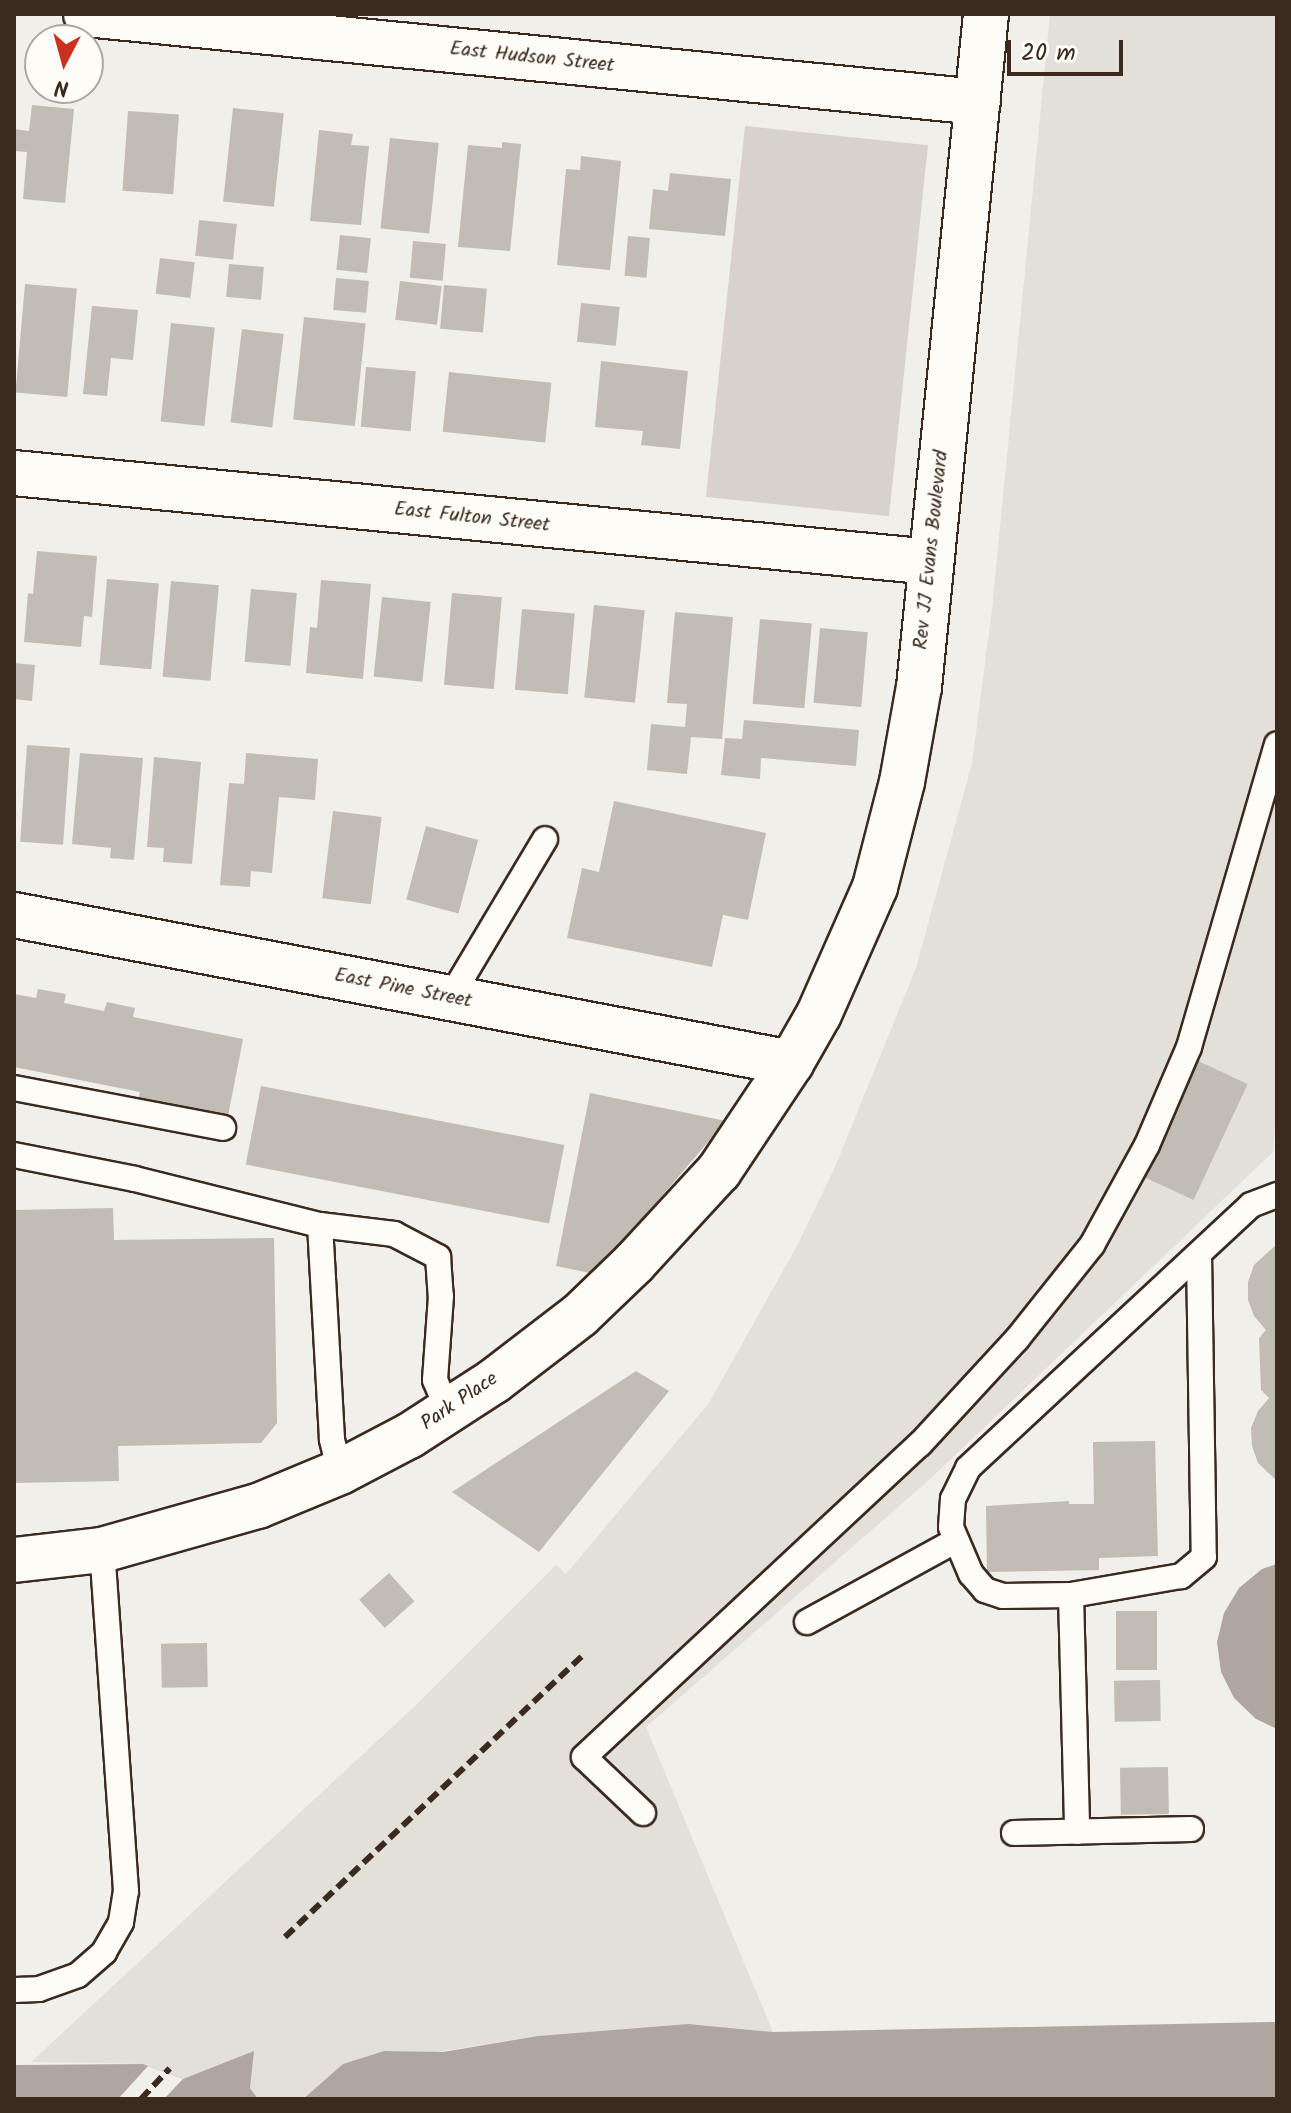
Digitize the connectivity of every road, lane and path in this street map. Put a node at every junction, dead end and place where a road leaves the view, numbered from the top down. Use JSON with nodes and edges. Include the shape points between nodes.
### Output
{"nodes":[{"id":1,"x":86,"y":14,"type":"edge"},
{"id":2,"x":986,"y":14,"type":"edge"},
{"id":3,"x":978,"y":102,"type":"junction"},
{"id":4,"x":14,"y":473,"type":"edge"},
{"id":5,"x":931,"y":562,"type":"junction"},
{"id":6,"x":1277,"y":745,"type":"edge"},
{"id":7,"x":545,"y":839,"type":"dead end"},
{"id":8,"x":14,"y":915,"type":"edge"},
{"id":9,"x":450,"y":998,"type":"junction"},
{"id":10,"x":791,"y":1063,"type":"junction"},
{"id":11,"x":14,"y":1088,"type":"edge"},
{"id":12,"x":223,"y":1128,"type":"dead end"},
{"id":13,"x":14,"y":1155,"type":"edge"},
{"id":14,"x":1277,"y":1195,"type":"edge"},
{"id":15,"x":320,"y":1225,"type":"junction"},
{"id":16,"x":1199,"y":1254,"type":"junction"},
{"id":17,"x":448,"y":1410,"type":"junction"},
{"id":18,"x":340,"y":1472,"type":"junction"},
{"id":19,"x":955,"y":1541,"type":"junction"},
{"id":20,"x":102,"y":1550,"type":"junction"},
{"id":21,"x":14,"y":1560,"type":"edge"},
{"id":22,"x":1071,"y":1595,"type":"junction"},
{"id":23,"x":807,"y":1622,"type":"dead end"},
{"id":24,"x":643,"y":1813,"type":"dead end"},
{"id":25,"x":1191,"y":1829,"type":"dead end"},
{"id":26,"x":1077,"y":1832,"type":"junction"},
{"id":27,"x":1014,"y":1833,"type":"dead end"},
{"id":28,"x":14,"y":1990,"type":"edge"}],
"edges":[{"from":1,"to":3,"type":"street","name":"East Hudson Street"},
{"from":2,"to":3,"type":"street","name":"Rev JJ Evans Boulevard"},
{"from":3,"to":5,"type":"street","name":"Rev JJ Evans Boulevard"},
{"from":4,"to":5,"type":"street","name":"East Fulton Street"},
{"from":5,"to":10,"type":"street","name":"Rev JJ Evans Boulevard","via":[[919,687],[889,840],[856,935]]},
{"from":6,"to":24,"type":"lane","via":[[1189,1047],[1147,1145],[1092,1245],[1017,1339],[920,1444],[584,1757]]},
{"from":7,"to":9,"type":"lane"},
{"from":8,"to":9,"type":"street","name":"East Pine Street"},
{"from":9,"to":10,"type":"street","name":"East Pine Street"},
{"from":10,"to":17,"type":"street","name":"Park Place","via":[[719,1171],[635,1262],[580,1315]]},
{"from":11,"to":12,"type":"lane"},
{"from":13,"to":15,"type":"lane"},
{"from":14,"to":16,"type":"lane","via":[[1251,1205]]},
{"from":15,"to":17,"type":"lane","via":[[394,1234],[438,1257],[435,1380]]},
{"from":15,"to":18,"type":"lane","via":[[332,1439]]},
{"from":16,"to":19,"type":"lane","via":[[968,1468],[951,1513]]},
{"from":16,"to":22,"type":"lane","via":[[1204,1557],[1181,1576]]},
{"from":17,"to":18,"type":"street","name":"Park Place"},
{"from":18,"to":20,"type":"street","name":"Park Place","via":[[258,1506]]},
{"from":19,"to":22,"type":"lane","via":[[977,1583],[994,1594]]},
{"from":19,"to":23,"type":"lane"},
{"from":20,"to":21,"type":"street","name":"Park Place"},
{"from":20,"to":28,"type":"lane","via":[[126,1891],[121,1922],[104,1952],[78,1975],[39,1989]]},
{"from":22,"to":26,"type":"lane"},
{"from":25,"to":26,"type":"lane"},
{"from":26,"to":27,"type":"lane"}]}
